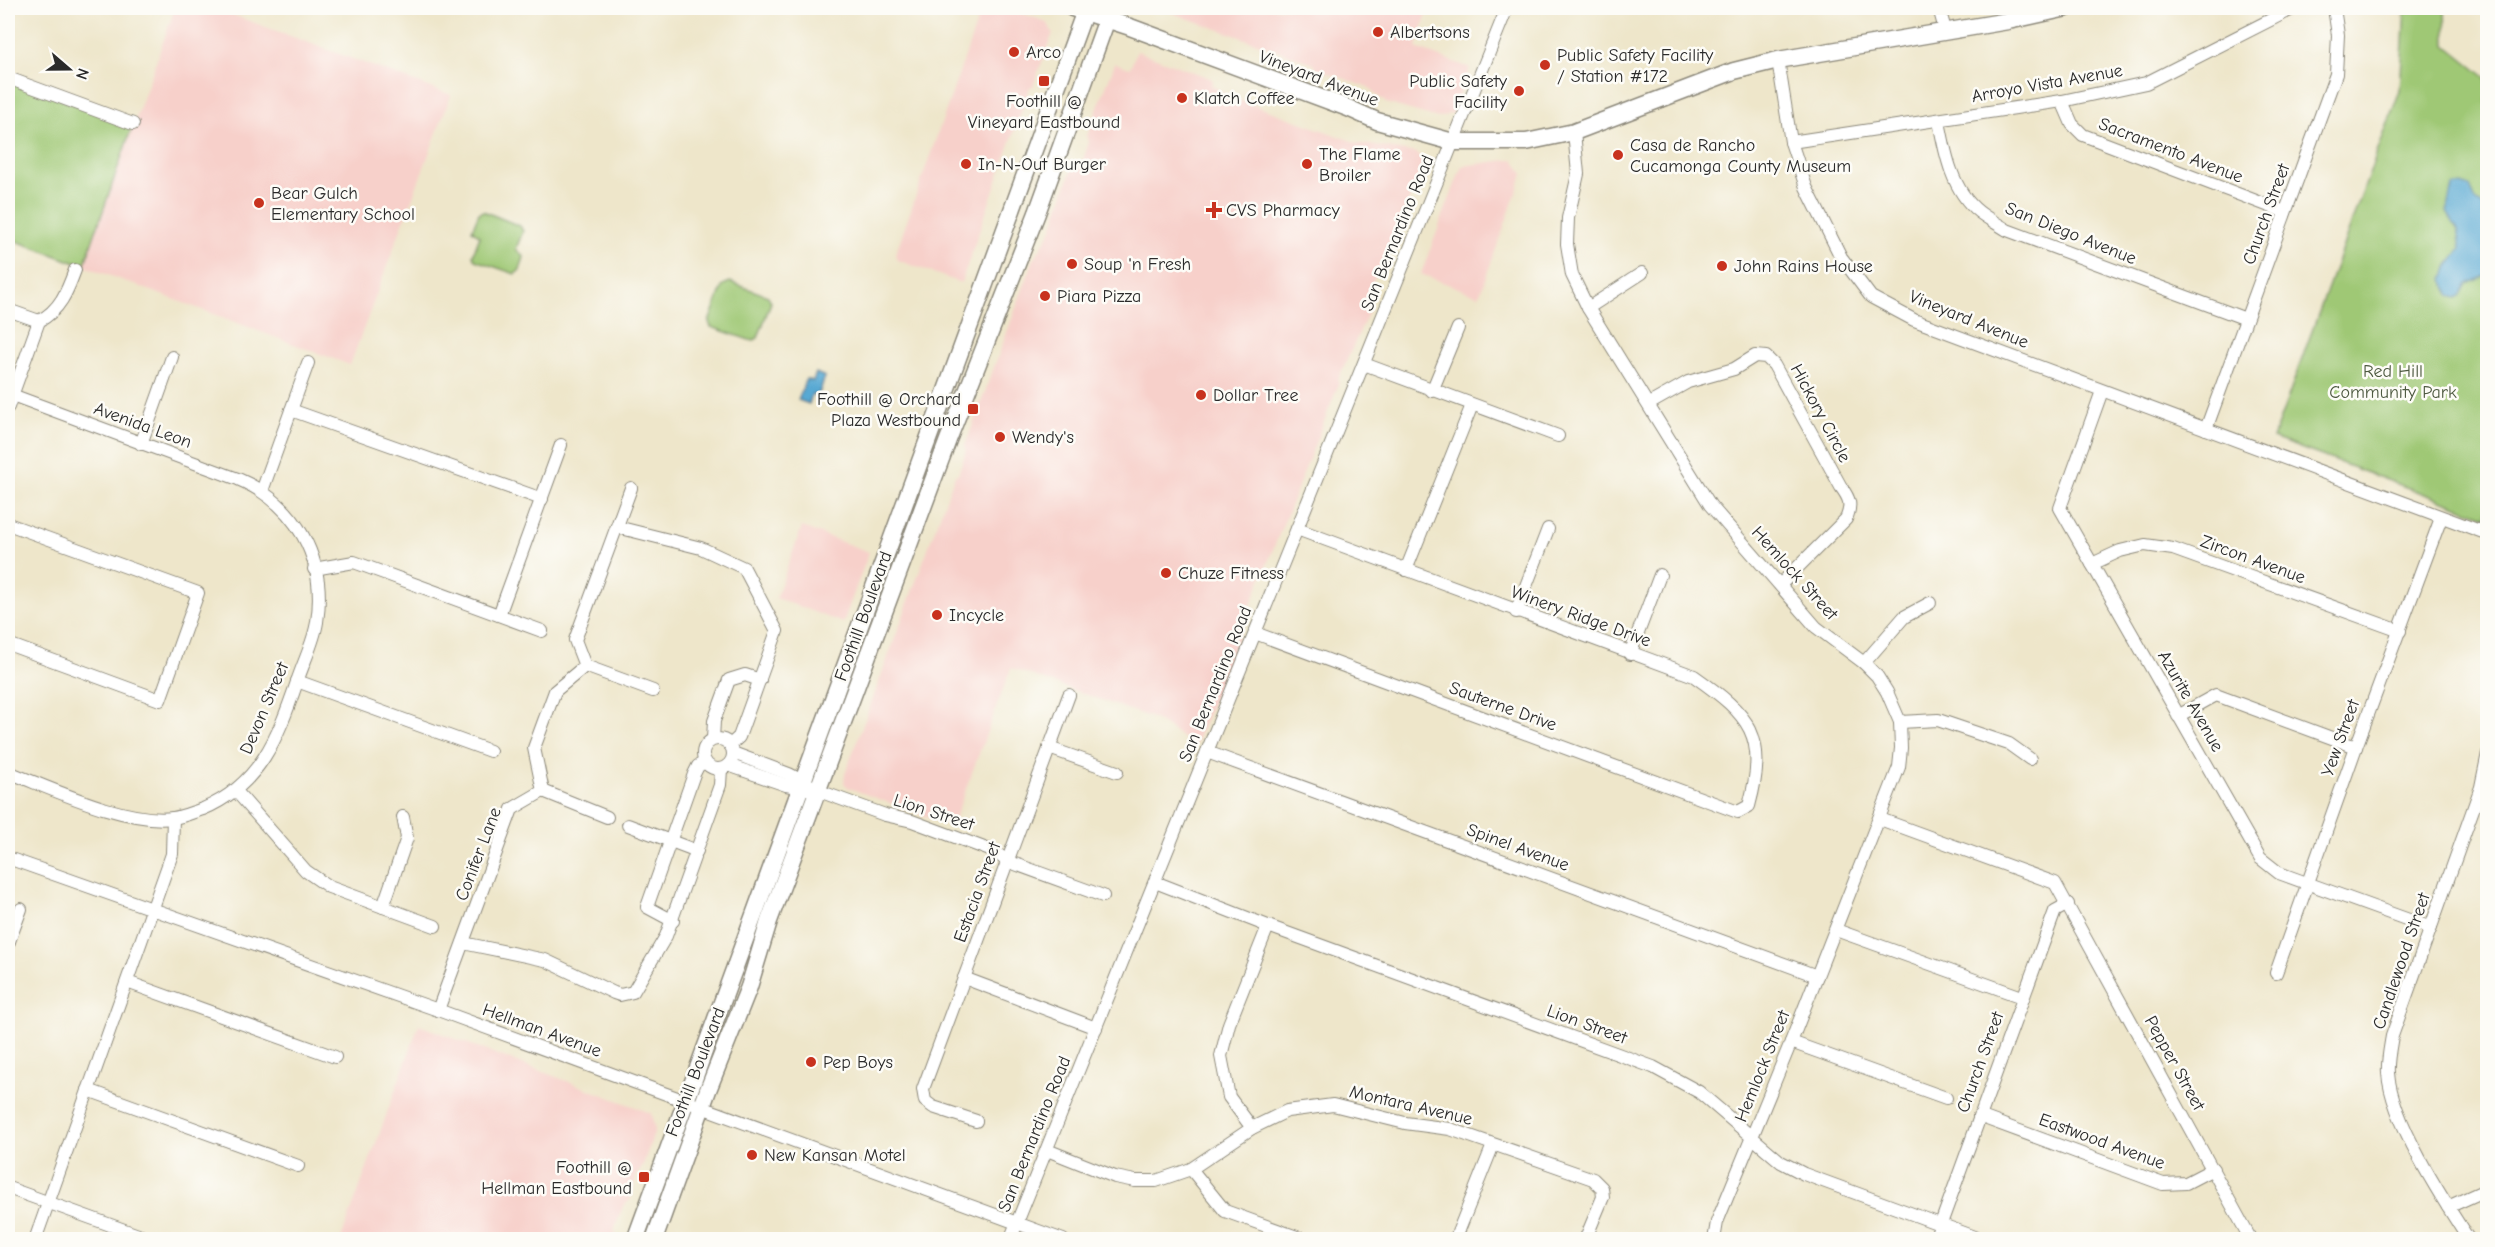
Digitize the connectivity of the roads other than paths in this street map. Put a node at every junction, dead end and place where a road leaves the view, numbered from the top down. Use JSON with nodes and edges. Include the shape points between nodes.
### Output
{"nodes":[{"id":1,"x":1507,"y":8,"type":"edge"},
{"id":2,"x":1940,"y":8,"type":"edge"},
{"id":3,"x":2067,"y":8,"type":"edge"},
{"id":4,"x":2294,"y":8,"type":"edge"},
{"id":5,"x":2334,"y":8,"type":"edge"},
{"id":6,"x":1081,"y":9,"type":"edge"},
{"id":7,"x":1109,"y":13,"type":"edge"},
{"id":8,"x":1945,"y":30,"type":"junction"},
{"id":9,"x":1778,"y":60,"type":"junction"},
{"id":10,"x":8,"y":78,"type":"edge"},
{"id":11,"x":2062,"y":101,"type":"junction"},
{"id":12,"x":1939,"y":121,"type":"junction"},
{"id":13,"x":134,"y":124,"type":"dead end"},
{"id":14,"x":1574,"y":132,"type":"junction"},
{"id":15,"x":1453,"y":142,"type":"junction"},
{"id":16,"x":1791,"y":142,"type":"junction"},
{"id":17,"x":2285,"y":212,"type":"junction"},
{"id":18,"x":75,"y":270,"type":"dead end"},
{"id":19,"x":1642,"y":273,"type":"dead end"},
{"id":20,"x":1588,"y":308,"type":"junction"},
{"id":21,"x":8,"y":310,"type":"edge"},
{"id":22,"x":2246,"y":319,"type":"junction"},
{"id":23,"x":39,"y":321,"type":"junction"},
{"id":24,"x":1458,"y":328,"type":"dead end"},
{"id":25,"x":172,"y":357,"type":"dead end"},
{"id":26,"x":308,"y":363,"type":"dead end"},
{"id":27,"x":1364,"y":364,"type":"junction"},
{"id":28,"x":1432,"y":390,"type":"junction"},
{"id":29,"x":2102,"y":391,"type":"junction"},
{"id":30,"x":10,"y":401,"type":"edge"},
{"id":31,"x":1649,"y":404,"type":"junction"},
{"id":32,"x":1472,"y":405,"type":"junction"},
{"id":33,"x":291,"y":410,"type":"junction"},
{"id":34,"x":2206,"y":429,"type":"junction"},
{"id":35,"x":1558,"y":436,"type":"dead end"},
{"id":36,"x":141,"y":444,"type":"junction"},
{"id":37,"x":561,"y":445,"type":"dead end"},
{"id":38,"x":631,"y":488,"type":"dead end"},
{"id":39,"x":262,"y":491,"type":"junction"},
{"id":40,"x":542,"y":499,"type":"junction"},
{"id":41,"x":2441,"y":518,"type":"junction"},
{"id":42,"x":8,"y":524,"type":"edge"},
{"id":43,"x":617,"y":527,"type":"junction"},
{"id":44,"x":1297,"y":529,"type":"junction"},
{"id":45,"x":1548,"y":529,"type":"dead end"},
{"id":46,"x":2487,"y":534,"type":"edge"},
{"id":47,"x":2092,"y":564,"type":"junction"},
{"id":48,"x":314,"y":570,"type":"junction"},
{"id":49,"x":1406,"y":570,"type":"junction"},
{"id":50,"x":1660,"y":575,"type":"dead end"},
{"id":51,"x":1780,"y":585,"type":"junction"},
{"id":52,"x":1930,"y":603,"type":"dead end"},
{"id":53,"x":1516,"y":612,"type":"junction"},
{"id":54,"x":499,"y":615,"type":"junction"},
{"id":55,"x":542,"y":631,"type":"dead end"},
{"id":56,"x":2400,"y":631,"type":"junction"},
{"id":57,"x":1255,"y":633,"type":"junction"},
{"id":58,"x":8,"y":644,"type":"edge"},
{"id":59,"x":1630,"y":654,"type":"junction"},
{"id":60,"x":1864,"y":663,"type":"junction"},
{"id":61,"x":585,"y":666,"type":"junction"},
{"id":62,"x":297,"y":681,"type":"junction"},
{"id":63,"x":760,"y":681,"type":"junction"},
{"id":64,"x":653,"y":691,"type":"dead end"},
{"id":65,"x":1069,"y":695,"type":"dead end"},
{"id":66,"x":2178,"y":716,"type":"junction"},
{"id":67,"x":1900,"y":722,"type":"junction"},
{"id":68,"x":713,"y":739,"type":"junction"},
{"id":69,"x":2356,"y":747,"type":"junction"},
{"id":70,"x":1049,"y":748,"type":"junction"},
{"id":71,"x":732,"y":749,"type":"junction"},
{"id":72,"x":490,"y":751,"type":"dead end"},
{"id":73,"x":1207,"y":752,"type":"junction"},
{"id":74,"x":2487,"y":753,"type":"edge"},
{"id":75,"x":2030,"y":759,"type":"dead end"},
{"id":76,"x":705,"y":762,"type":"junction"},
{"id":77,"x":725,"y":767,"type":"junction"},
{"id":78,"x":8,"y":772,"type":"edge"},
{"id":79,"x":1117,"y":772,"type":"dead end"},
{"id":80,"x":802,"y":784,"type":"junction"},
{"id":81,"x":236,"y":791,"type":"junction"},
{"id":82,"x":543,"y":791,"type":"junction"},
{"id":83,"x":819,"y":791,"type":"junction"},
{"id":84,"x":1738,"y":812,"type":"joint"},
{"id":85,"x":607,"y":817,"type":"dead end"},
{"id":86,"x":173,"y":818,"type":"junction"},
{"id":87,"x":403,"y":818,"type":"dead end"},
{"id":88,"x":1880,"y":819,"type":"junction"},
{"id":89,"x":628,"y":825,"type":"dead end"},
{"id":90,"x":670,"y":841,"type":"junction"},
{"id":91,"x":697,"y":851,"type":"junction"},
{"id":92,"x":8,"y":858,"type":"edge"},
{"id":93,"x":1007,"y":861,"type":"junction"},
{"id":94,"x":1155,"y":882,"type":"junction"},
{"id":95,"x":2307,"y":884,"type":"junction"},
{"id":96,"x":1103,"y":896,"type":"dead end"},
{"id":97,"x":2068,"y":904,"type":"junction"},
{"id":98,"x":383,"y":907,"type":"junction"},
{"id":99,"x":21,"y":909,"type":"dead end"},
{"id":100,"x":153,"y":909,"type":"junction"},
{"id":101,"x":673,"y":921,"type":"junction"},
{"id":102,"x":435,"y":926,"type":"dead end"},
{"id":103,"x":1268,"y":926,"type":"junction"},
{"id":104,"x":2431,"y":928,"type":"junction"},
{"id":105,"x":1836,"y":930,"type":"junction"},
{"id":106,"x":463,"y":943,"type":"junction"},
{"id":107,"x":8,"y":944,"type":"edge"},
{"id":108,"x":2276,"y":973,"type":"dead end"},
{"id":109,"x":1817,"y":976,"type":"junction"},
{"id":110,"x":964,"y":978,"type":"junction"},
{"id":111,"x":127,"y":982,"type":"junction"},
{"id":112,"x":2022,"y":997,"type":"junction"},
{"id":113,"x":438,"y":1010,"type":"junction"},
{"id":114,"x":1096,"y":1028,"type":"junction"},
{"id":115,"x":1791,"y":1042,"type":"junction"},
{"id":116,"x":335,"y":1058,"type":"dead end"},
{"id":117,"x":88,"y":1090,"type":"junction"},
{"id":118,"x":1946,"y":1098,"type":"dead end"},
{"id":119,"x":685,"y":1101,"type":"junction"},
{"id":120,"x":701,"y":1107,"type":"junction"},
{"id":121,"x":1979,"y":1116,"type":"junction"},
{"id":122,"x":976,"y":1120,"type":"dead end"},
{"id":123,"x":1252,"y":1128,"type":"junction"},
{"id":124,"x":1753,"y":1138,"type":"junction"},
{"id":125,"x":1493,"y":1145,"type":"junction"},
{"id":126,"x":1047,"y":1150,"type":"junction"},
{"id":127,"x":298,"y":1166,"type":"dead end"},
{"id":128,"x":1191,"y":1169,"type":"junction"},
{"id":129,"x":2212,"y":1169,"type":"junction"},
{"id":130,"x":8,"y":1188,"type":"edge"},
{"id":131,"x":2487,"y":1189,"type":"edge"},
{"id":132,"x":48,"y":1203,"type":"junction"},
{"id":133,"x":2448,"y":1207,"type":"junction"},
{"id":134,"x":1017,"y":1223,"type":"junction"},
{"id":135,"x":1941,"y":1224,"type":"junction"},
{"id":136,"x":35,"y":1239,"type":"edge"},
{"id":137,"x":152,"y":1239,"type":"edge"},
{"id":138,"x":635,"y":1239,"type":"edge"},
{"id":139,"x":654,"y":1239,"type":"edge"},
{"id":140,"x":1011,"y":1239,"type":"edge"},
{"id":141,"x":1063,"y":1239,"type":"edge"},
{"id":142,"x":1305,"y":1239,"type":"edge"},
{"id":143,"x":1455,"y":1239,"type":"edge"},
{"id":144,"x":1585,"y":1239,"type":"edge"},
{"id":145,"x":1714,"y":1239,"type":"edge"},
{"id":146,"x":1935,"y":1239,"type":"edge"},
{"id":147,"x":1983,"y":1239,"type":"edge"},
{"id":148,"x":2251,"y":1239,"type":"edge"},
{"id":149,"x":2469,"y":1239,"type":"edge"}],
"edges":[{"from":1,"to":15,"type":"street","name":"San Bernardino Road"},
{"from":2,"to":8,"type":"street"},
{"from":3,"to":8,"type":"main road"},
{"from":4,"to":11,"type":"street","name":"Arroyo Vista Avenue","via":[[2146,83]]},
{"from":5,"to":17,"type":"street","name":"Church Street","via":[[2338,35],[2336,74]]},
{"from":6,"to":7,"type":"main road","name":"Vineyard Avenue"},
{"from":6,"to":80,"type":"main road","name":"Foothill Boulevard"},
{"from":7,"to":15,"type":"main road","name":"Vineyard Avenue","via":[[1377,121]]},
{"from":7,"to":83,"type":"main road","name":"Foothill Boulevard"},
{"from":8,"to":9,"type":"main road"},
{"from":9,"to":14,"type":"main road","name":"Vineyard Avenue","via":[[1734,71]]},
{"from":9,"to":16,"type":"street","name":"Vineyard Avenue"},
{"from":10,"to":13,"type":"street"},
{"from":11,"to":12,"type":"street","name":"Arroyo Vista Avenue"},
{"from":11,"to":17,"type":"street","name":"Sacramento Avenue","via":[[2072,124],[2083,135]]},
{"from":12,"to":16,"type":"street","name":"Arroyo Vista Avenue"},
{"from":12,"to":22,"type":"street","name":"San Diego Avenue","via":[[1945,156],[1957,184],[1977,211],[2007,230]]},
{"from":14,"to":15,"type":"main road","name":"Vineyard Avenue","via":[[1526,142]]},
{"from":14,"to":20,"type":"street","name":"Hemlock Street","via":[[1578,174],[1568,218],[1567,244],[1572,275]]},
{"from":15,"to":27,"type":"street","name":"San Bernardino Road"},
{"from":16,"to":29,"type":"street","name":"Vineyard Avenue","via":[[1806,188],[1841,257],[1871,297],[1914,320]]},
{"from":17,"to":22,"type":"street","name":"Church Street"},
{"from":18,"to":23,"type":"street","via":[[63,301]]},
{"from":19,"to":20,"type":"street"},
{"from":20,"to":31,"type":"street","name":"Hemlock Street"},
{"from":21,"to":23,"type":"street"},
{"from":22,"to":34,"type":"street","name":"Church Street"},
{"from":23,"to":30,"type":"street"},
{"from":24,"to":28,"type":"street"},
{"from":25,"to":36,"type":"street"},
{"from":26,"to":33,"type":"street"},
{"from":27,"to":28,"type":"street"},
{"from":27,"to":44,"type":"street","name":"San Bernardino Road"},
{"from":28,"to":32,"type":"street"},
{"from":29,"to":34,"type":"street","name":"Vineyard Avenue"},
{"from":29,"to":47,"type":"street","name":"Azurite Avenue","via":[[2060,508]]},
{"from":30,"to":36,"type":"street","name":"Avenida Leon"},
{"from":31,"to":51,"type":"street","name":"Hemlock Street","via":[[1710,505]]},
{"from":31,"to":51,"type":"street","name":"Hickory Circle","via":[[1688,382],[1734,369],[1755,356],[1766,357],[1774,364],[1850,499],[1846,519]]},
{"from":32,"to":35,"type":"street"},
{"from":32,"to":49,"type":"street"},
{"from":33,"to":39,"type":"street"},
{"from":33,"to":40,"type":"street"},
{"from":34,"to":41,"type":"street","name":"Vineyard Avenue"},
{"from":36,"to":39,"type":"street","name":"Avenida Leon"},
{"from":37,"to":40,"type":"street"},
{"from":38,"to":43,"type":"street"},
{"from":39,"to":48,"type":"street","name":"Devon Street","via":[[281,505],[300,529]]},
{"from":40,"to":54,"type":"street"},
{"from":41,"to":46,"type":"street","name":"Vineyard Avenue"},
{"from":41,"to":56,"type":"street","name":"Yew Street"},
{"from":42,"to":58,"type":"street","via":[[198,593],[160,700]]},
{"from":43,"to":61,"type":"street","via":[[575,640]]},
{"from":43,"to":63,"type":"street","via":[[701,548],[744,568],[777,632]]},
{"from":44,"to":49,"type":"street","name":"Winery Ridge Drive"},
{"from":44,"to":57,"type":"street","name":"San Bernardino Road"},
{"from":45,"to":53,"type":"street"},
{"from":47,"to":56,"type":"street","name":"Zircon Avenue","via":[[2145,544],[2173,549]]},
{"from":47,"to":66,"type":"street","name":"Azurite Avenue"},
{"from":48,"to":54,"type":"street","via":[[354,562]]},
{"from":48,"to":62,"type":"street","name":"Devon Street","via":[[318,588],[317,625]]},
{"from":49,"to":53,"type":"street","name":"Winery Ridge Drive"},
{"from":50,"to":59,"type":"street"},
{"from":51,"to":60,"type":"street","name":"Hemlock Street","via":[[1816,627]]},
{"from":52,"to":60,"type":"street","via":[[1904,616]]},
{"from":53,"to":59,"type":"street","name":"Winery Ridge Drive"},
{"from":54,"to":55,"type":"street"},
{"from":56,"to":69,"type":"street","name":"Yew Street"},
{"from":57,"to":73,"type":"street","name":"San Bernardino Road"},
{"from":57,"to":84,"type":"street","name":"Sauterne Drive"},
{"from":59,"to":84,"type":"street","name":"Winery Ridge Drive","via":[[1694,676],[1740,712],[1755,737],[1758,762],[1749,806]]},
{"from":60,"to":67,"type":"street","name":"Hemlock Street","via":[[1887,692]]},
{"from":61,"to":64,"type":"street"},
{"from":61,"to":82,"type":"street","via":[[555,691],[534,748]]},
{"from":62,"to":72,"type":"street"},
{"from":62,"to":81,"type":"street","name":"Devon Street","via":[[266,754],[257,770]]},
{"from":63,"to":68,"type":"street","via":[[745,675],[729,680],[714,721]]},
{"from":63,"to":71,"type":"street"},
{"from":65,"to":70,"type":"street","name":"Estacia Street"},
{"from":66,"to":69,"type":"street","via":[[2216,695]]},
{"from":66,"to":95,"type":"street","name":"Azurite Avenue","via":[[2260,858],[2279,873]]},
{"from":67,"to":75,"type":"street","via":[[1938,720],[2009,744]]},
{"from":67,"to":88,"type":"street","name":"Hemlock Street","via":[[1899,767]]},
{"from":68,"to":71,"type":"street","via":[[723,739]]},
{"from":68,"to":76,"type":"street","via":[[703,749]]},
{"from":69,"to":95,"type":"street","name":"Yew Street"},
{"from":70,"to":79,"type":"street"},
{"from":70,"to":93,"type":"street","name":"Estacia Street"},
{"from":71,"to":77,"type":"street"},
{"from":71,"to":80,"type":"street"},
{"from":73,"to":94,"type":"street","name":"San Bernardino Road"},
{"from":73,"to":109,"type":"street","name":"Spinel Avenue"},
{"from":74,"to":104,"type":"street","name":"Candlewood Street","via":[[2481,787]]},
{"from":76,"to":77,"type":"street","via":[[710,768]]},
{"from":76,"to":90,"type":"street","via":[[694,774]]},
{"from":77,"to":80,"type":"street","via":[[786,785]]},
{"from":77,"to":91,"type":"street"},
{"from":78,"to":86,"type":"street","name":"Devon Street","via":[[126,815]]},
{"from":80,"to":83,"type":"street","name":"Lion Street"},
{"from":80,"to":119,"type":"main road","name":"Foothill Boulevard"},
{"from":81,"to":86,"type":"street","name":"Devon Street"},
{"from":81,"to":98,"type":"street","via":[[306,870],[329,887]]},
{"from":82,"to":85,"type":"street"},
{"from":82,"to":106,"type":"street","name":"Conifer Lane","via":[[512,809]]},
{"from":83,"to":93,"type":"street","name":"Lion Street","via":[[912,821],[995,852]]},
{"from":83,"to":120,"type":"main road","name":"Foothill Boulevard"},
{"from":86,"to":100,"type":"street","via":[[172,854]]},
{"from":87,"to":98,"type":"street","via":[[407,837]]},
{"from":88,"to":97,"type":"street","name":"Pepper Street","via":[[2055,883]]},
{"from":88,"to":105,"type":"street","name":"Hemlock Street"},
{"from":89,"to":90,"type":"street"},
{"from":90,"to":91,"type":"street"},
{"from":90,"to":101,"type":"street","via":[[647,907]]},
{"from":91,"to":101,"type":"street"},
{"from":92,"to":100,"type":"street","name":"Hellman Avenue"},
{"from":93,"to":96,"type":"street","name":"Lion Street"},
{"from":93,"to":110,"type":"street","name":"Estacia Street"},
{"from":94,"to":103,"type":"street","name":"Lion Street"},
{"from":94,"to":114,"type":"street","name":"San Bernardino Road"},
{"from":95,"to":104,"type":"street","name":"Azurite Avenue"},
{"from":95,"to":108,"type":"street","name":"Yew Street"},
{"from":97,"to":112,"type":"street","name":"Church Street","via":[[2055,911]]},
{"from":97,"to":129,"type":"street","name":"Pepper Street"},
{"from":98,"to":102,"type":"street"},
{"from":99,"to":107,"type":"street"},
{"from":100,"to":111,"type":"street"},
{"from":100,"to":113,"type":"street","name":"Hellman Avenue"},
{"from":101,"to":106,"type":"street","via":[[662,946],[629,994],[614,993],[545,960]]},
{"from":103,"to":123,"type":"street","via":[[1229,1024],[1221,1056],[1229,1097]]},
{"from":103,"to":124,"type":"street","name":"Lion Street","via":[[1653,1067],[1699,1092]]},
{"from":104,"to":133,"type":"street","name":"Candlewood Street","via":[[2392,1036],[2388,1073],[2397,1114]]},
{"from":105,"to":109,"type":"street","name":"Hemlock Street"},
{"from":105,"to":112,"type":"street"},
{"from":106,"to":113,"type":"street","name":"Conifer Lane"},
{"from":109,"to":115,"type":"street","name":"Hemlock Street"},
{"from":110,"to":114,"type":"street"},
{"from":110,"to":122,"type":"street","name":"Estacia Street","via":[[923,1089],[925,1101],[933,1107]]},
{"from":111,"to":116,"type":"street"},
{"from":111,"to":117,"type":"street"},
{"from":112,"to":121,"type":"street","name":"Church Street"},
{"from":113,"to":119,"type":"street","name":"Hellman Avenue"},
{"from":114,"to":126,"type":"street","name":"San Bernardino Road"},
{"from":115,"to":118,"type":"street"},
{"from":115,"to":124,"type":"street","name":"Hemlock Street"},
{"from":117,"to":127,"type":"street"},
{"from":117,"to":132,"type":"street"},
{"from":119,"to":120,"type":"street","name":"Hellman Avenue"},
{"from":119,"to":138,"type":"main road","name":"Foothill Boulevard"},
{"from":120,"to":134,"type":"street","name":"Hellman Avenue"},
{"from":120,"to":139,"type":"main road","name":"Foothill Boulevard"},
{"from":121,"to":129,"type":"street","name":"Eastwood Avenue","via":[[2163,1184],[2186,1183]]},
{"from":121,"to":135,"type":"street","name":"Church Street"},
{"from":123,"to":125,"type":"street","name":"Montara Avenue","via":[[1287,1111],[1333,1105],[1405,1123],[1450,1129]]},
{"from":123,"to":128,"type":"street","name":"Montara Avenue"},
{"from":124,"to":135,"type":"street","name":"Lion Street","via":[[1781,1162],[1804,1174]]},
{"from":124,"to":145,"type":"street","name":"Hemlock Street","via":[[1717,1222]]},
{"from":125,"to":143,"type":"street"},
{"from":125,"to":144,"type":"street","name":"Montara Avenue","via":[[1593,1179],[1602,1188],[1603,1197]]},
{"from":126,"to":128,"type":"street","name":"Montara Avenue","via":[[1135,1181],[1156,1181]]},
{"from":126,"to":134,"type":"street","name":"San Bernardino Road"},
{"from":128,"to":142,"type":"street","via":[[1225,1211]]},
{"from":129,"to":148,"type":"street","name":"Pepper Street"},
{"from":130,"to":132,"type":"street"},
{"from":131,"to":133,"type":"street"},
{"from":132,"to":136,"type":"street"},
{"from":132,"to":137,"type":"street"},
{"from":133,"to":149,"type":"street","name":"Candlewood Street"},
{"from":134,"to":140,"type":"street","name":"San Bernardino Road"},
{"from":134,"to":141,"type":"street","name":"Hellman Avenue"},
{"from":135,"to":146,"type":"street","name":"Church Street"},
{"from":135,"to":147,"type":"street","name":"Lion Street"}]}
